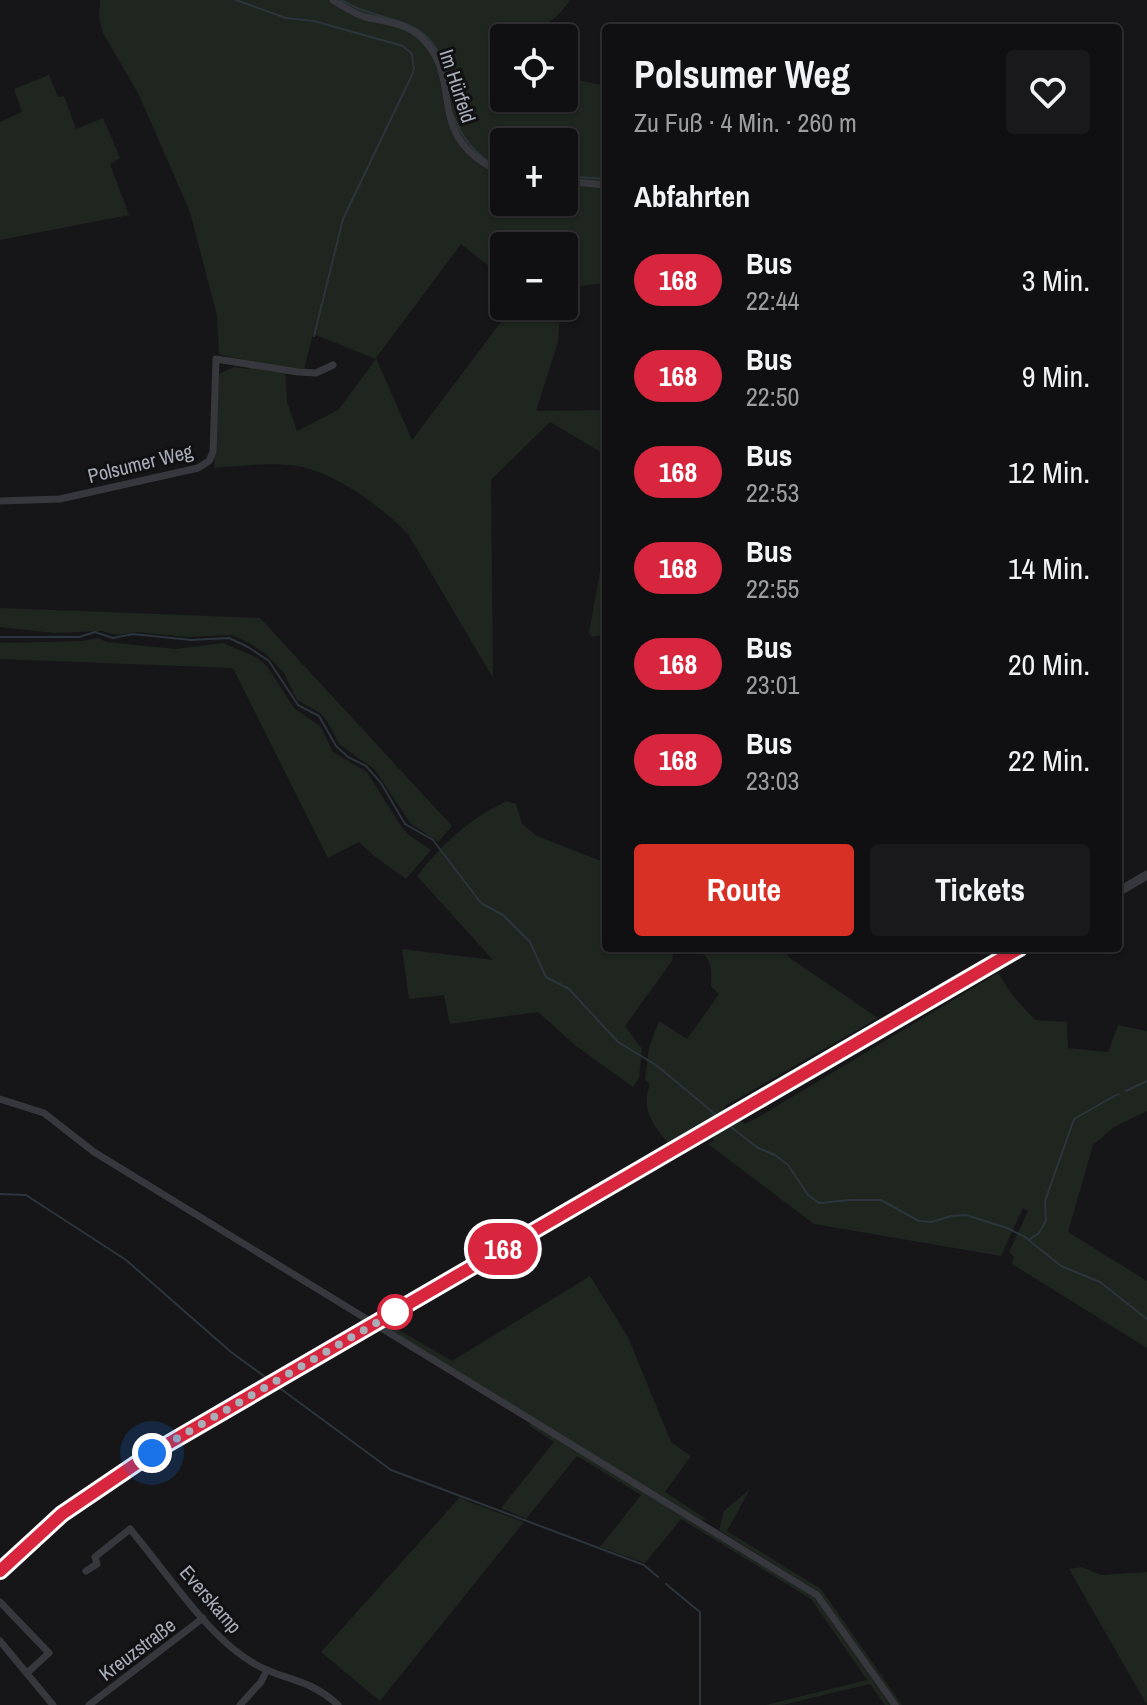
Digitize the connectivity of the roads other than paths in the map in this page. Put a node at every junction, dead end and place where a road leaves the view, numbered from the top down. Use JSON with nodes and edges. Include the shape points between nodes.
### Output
{"nodes":[{"id":1,"x":333,"y":0,"type":"edge"},
{"id":2,"x":490,"y":166,"type":"edge"},
{"id":3,"x":578,"y":182,"type":"edge"},
{"id":4,"x":602,"y":185,"type":"edge"},
{"id":5,"x":333,"y":365,"type":"dead end"},
{"id":6,"x":0,"y":501,"type":"edge"},
{"id":7,"x":1147,"y":875,"type":"edge"},
{"id":8,"x":1122,"y":890,"type":"edge"},
{"id":9,"x":1013,"y":952,"type":"edge"},
{"id":10,"x":0,"y":1099,"type":"edge"},
{"id":11,"x":374,"y":1324,"type":"junction"},
{"id":12,"x":0,"y":1571,"type":"edge"},
{"id":13,"x":86,"y":1571,"type":"dead end"},
{"id":14,"x":0,"y":1602,"type":"edge"},
{"id":15,"x":203,"y":1618,"type":"junction"},
{"id":16,"x":0,"y":1641,"type":"edge"},
{"id":17,"x":267,"y":1670,"type":"junction"},
{"id":18,"x":27,"y":1673,"type":"junction"},
{"id":19,"x":47,"y":1698,"type":"junction"},
{"id":20,"x":38,"y":1705,"type":"edge"},
{"id":21,"x":53,"y":1705,"type":"edge"},
{"id":22,"x":89,"y":1705,"type":"edge"},
{"id":23,"x":240,"y":1705,"type":"edge"},
{"id":24,"x":338,"y":1705,"type":"edge"},
{"id":25,"x":895,"y":1705,"type":"edge"}],
"edges":[{"from":1,"to":2,"type":"street","name":"Im Hürfeld","via":[[420,36],[437,58],[452,127]]},
{"from":3,"to":4,"type":"street"},
{"from":5,"to":6,"type":"street","name":"Polsumer Weg","via":[[316,373],[216,359],[209,461],[198,468],[60,499]]},
{"from":7,"to":8,"type":"street"},
{"from":9,"to":11,"type":"street"},
{"from":10,"to":11,"type":"street","via":[[44,1113],[94,1152]]},
{"from":11,"to":12,"type":"street","via":[[114,1477],[62,1514]]},
{"from":11,"to":25,"type":"street","via":[[817,1595]]},
{"from":13,"to":15,"type":"street","name":"Everskamp","via":[[130,1529]]},
{"from":14,"to":18,"type":"street","via":[[49,1653]]},
{"from":15,"to":17,"type":"street","name":"Everskamp","via":[[248,1660]]},
{"from":15,"to":22,"type":"street","name":"Kreuzstraße"},
{"from":16,"to":18,"type":"street"},
{"from":17,"to":23,"type":"street"},
{"from":17,"to":24,"type":"street","name":"Everskamp","via":[[317,1688]]},
{"from":18,"to":19,"type":"street"},
{"from":19,"to":20,"type":"street"},
{"from":19,"to":21,"type":"street"}]}
